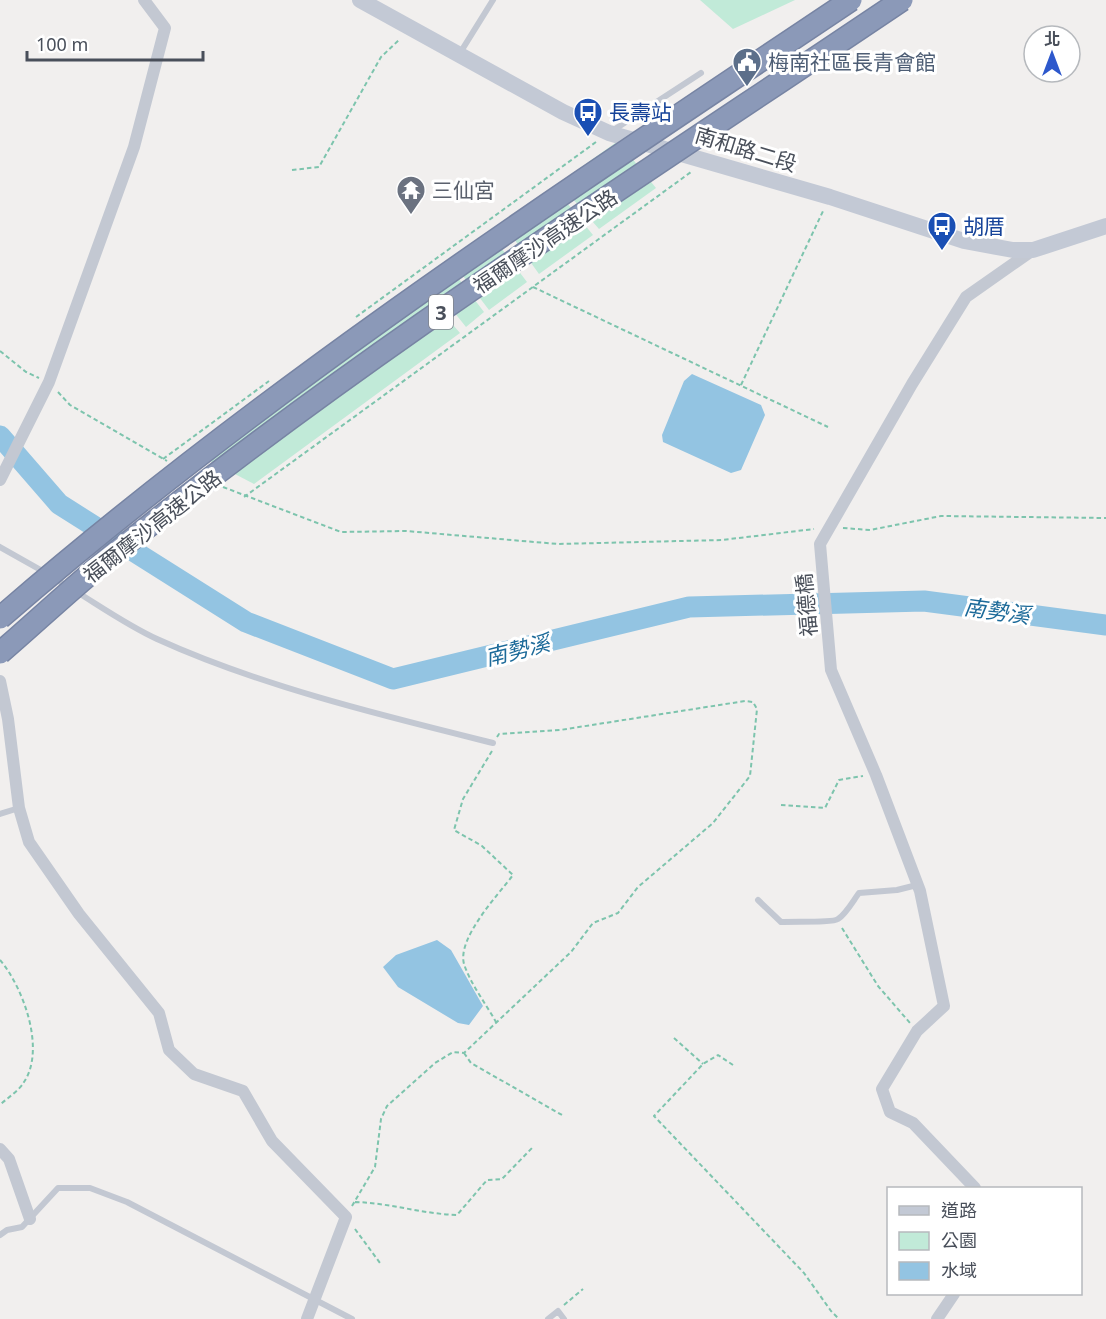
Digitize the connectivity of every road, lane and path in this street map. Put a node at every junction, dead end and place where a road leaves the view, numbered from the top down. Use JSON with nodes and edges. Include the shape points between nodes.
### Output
{"nodes":[{"id":1,"x":144,"y":0,"type":"edge"},
{"id":2,"x":360,"y":0,"type":"edge"},
{"id":3,"x":493,"y":0,"type":"edge"},
{"id":4,"x":851,"y":0,"type":"edge"},
{"id":5,"x":902,"y":0,"type":"edge"},
{"id":6,"x":408,"y":27,"type":"junction"},
{"id":7,"x":460,"y":53,"type":"junction"},
{"id":8,"x":701,"y":73,"type":"dead end"},
{"id":9,"x":609,"y":133,"type":"junction"},
{"id":10,"x":706,"y":160,"type":"junction"},
{"id":11,"x":292,"y":170,"type":"dead end"},
{"id":12,"x":830,"y":197,"type":"junction"},
{"id":13,"x":1106,"y":226,"type":"edge"},
{"id":14,"x":1033,"y":250,"type":"junction"},
{"id":15,"x":533,"y":286,"type":"junction"},
{"id":16,"x":352,"y":320,"type":"dead end"},
{"id":17,"x":0,"y":351,"type":"edge"},
{"id":18,"x":277,"y":375,"type":"dead end"},
{"id":19,"x":741,"y":385,"type":"junction"},
{"id":20,"x":48,"y":386,"type":"junction"},
{"id":21,"x":828,"y":427,"type":"dead end"},
{"id":22,"x":163,"y":459,"type":"junction"},
{"id":23,"x":173,"y":464,"type":"dead end"},
{"id":24,"x":0,"y":480,"type":"edge"},
{"id":25,"x":214,"y":483,"type":"dead end"},
{"id":26,"x":244,"y":497,"type":"junction"},
{"id":27,"x":1106,"y":518,"type":"edge"},
{"id":28,"x":829,"y":527,"type":"junction"},
{"id":29,"x":0,"y":547,"type":"edge"},
{"id":30,"x":0,"y":618,"type":"edge"},
{"id":31,"x":0,"y":653,"type":"edge"},
{"id":32,"x":0,"y":681,"type":"edge"},
{"id":33,"x":493,"y":742,"type":"junction"},
{"id":34,"x":876,"y":775,"type":"junction"},
{"id":35,"x":781,"y":805,"type":"dead end"},
{"id":36,"x":19,"y":808,"type":"junction"},
{"id":37,"x":0,"y":814,"type":"edge"},
{"id":38,"x":918,"y":885,"type":"junction"},
{"id":39,"x":758,"y":900,"type":"dead end"},
{"id":40,"x":837,"y":920,"type":"junction"},
{"id":41,"x":0,"y":960,"type":"edge"},
{"id":42,"x":496,"y":1022,"type":"junction"},
{"id":43,"x":917,"y":1030,"type":"junction"},
{"id":44,"x":674,"y":1038,"type":"dead end"},
{"id":45,"x":464,"y":1053,"type":"junction"},
{"id":46,"x":703,"y":1064,"type":"junction"},
{"id":47,"x":733,"y":1065,"type":"dead end"},
{"id":48,"x":0,"y":1105,"type":"edge"},
{"id":49,"x":562,"y":1115,"type":"dead end"},
{"id":50,"x":532,"y":1148,"type":"dead end"},
{"id":51,"x":0,"y":1149,"type":"edge"},
{"id":52,"x":974,"y":1187,"type":"edge"},
{"id":53,"x":354,"y":1202,"type":"junction"},
{"id":54,"x":346,"y":1216,"type":"junction"},
{"id":55,"x":30,"y":1219,"type":"junction"},
{"id":56,"x":0,"y":1235,"type":"edge"},
{"id":57,"x":380,"y":1263,"type":"dead end"},
{"id":58,"x":583,"y":1289,"type":"dead end"},
{"id":59,"x":953,"y":1295,"type":"edge"},
{"id":60,"x":315,"y":1300,"type":"junction"},
{"id":61,"x":558,"y":1311,"type":"junction"},
{"id":62,"x":307,"y":1319,"type":"edge"},
{"id":63,"x":352,"y":1319,"type":"edge"},
{"id":64,"x":548,"y":1319,"type":"edge"},
{"id":65,"x":564,"y":1319,"type":"edge"},
{"id":66,"x":839,"y":1319,"type":"edge"},
{"id":67,"x":937,"y":1319,"type":"edge"}],
"edges":[{"from":1,"to":20,"type":"street","via":[[165,28],[134,147]]},
{"from":2,"to":6,"type":"main road","name":"南和路二段"},
{"from":3,"to":7,"type":"lane"},
{"from":4,"to":30,"type":"highway","name":"福爾摩沙高速公路","number":"3","bridge":true,"via":[[472,254],[93,537]]},
{"from":5,"to":31,"type":"highway","name":"福爾摩沙高速公路","number":"3","bridge":true,"via":[[451,305],[229,465],[109,558]]},
{"from":6,"to":7,"type":"main road","name":"南和路二段"},
{"from":6,"to":11,"type":"path","via":[[396,45],[381,57],[319,167]]},
{"from":7,"to":9,"type":"main road","name":"南和路二段","via":[[563,112]]},
{"from":8,"to":9,"type":"lane"},
{"from":9,"to":10,"type":"main road","name":"南和路二段"},
{"from":9,"to":16,"type":"path"},
{"from":10,"to":12,"type":"main road","name":"南和路二段"},
{"from":10,"to":15,"type":"path"},
{"from":12,"to":14,"type":"main road","name":"南和路二段","via":[[964,241]]},
{"from":12,"to":19,"type":"path"},
{"from":13,"to":14,"type":"main road","name":"南和路二段"},
{"from":14,"to":28,"type":"street","name":"福德橋","via":[[966,297]]},
{"from":15,"to":19,"type":"path"},
{"from":15,"to":26,"type":"path"},
{"from":17,"to":20,"type":"path"},
{"from":18,"to":22,"type":"path"},
{"from":19,"to":21,"type":"path"},
{"from":20,"to":22,"type":"path","via":[[70,405]]},
{"from":20,"to":24,"type":"street"},
{"from":22,"to":23,"type":"path"},
{"from":25,"to":26,"type":"path"},
{"from":26,"to":28,"type":"path","via":[[341,532],[406,531],[558,544],[722,540]]},
{"from":27,"to":28,"type":"path","via":[[941,516],[870,530]]},
{"from":28,"to":34,"type":"street","name":"福德橋","via":[[820,544],[831,670]]},
{"from":29,"to":33,"type":"lane","via":[[156,639],[313,694]]},
{"from":32,"to":36,"type":"street"},
{"from":33,"to":42,"type":"path","via":[[486,763],[464,799],[454,830],[482,846],[513,875],[473,929],[463,950],[464,964]]},
{"from":33,"to":42,"type":"path","via":[[499,734],[561,730],[745,701],[753,702],[757,709],[750,776],[713,823],[638,887],[618,913],[593,923],[571,952]]},
{"from":34,"to":35,"type":"path","via":[[839,780],[825,808]]},
{"from":34,"to":38,"type":"street","name":"福德橋"},
{"from":36,"to":37,"type":"lane"},
{"from":36,"to":54,"type":"street","via":[[29,842],[79,914],[159,1013],[169,1050],[194,1074],[243,1091],[272,1141]]},
{"from":38,"to":40,"type":"lane","via":[[859,893]]},
{"from":38,"to":43,"type":"street","name":"福德橋","via":[[944,1006]]},
{"from":39,"to":40,"type":"lane","via":[[781,922]]},
{"from":40,"to":43,"type":"path","via":[[878,986]]},
{"from":41,"to":48,"type":"path","via":[[12,974],[29,1016],[33,1055],[25,1082]]},
{"from":42,"to":45,"type":"path"},
{"from":43,"to":52,"type":"street","via":[[882,1089],[890,1112],[913,1123]]},
{"from":44,"to":46,"type":"path"},
{"from":45,"to":49,"type":"path","via":[[471,1063]]},
{"from":45,"to":53,"type":"path","via":[[453,1053],[435,1063],[387,1106],[381,1119],[375,1167]]},
{"from":46,"to":47,"type":"path","via":[[718,1055]]},
{"from":46,"to":66,"type":"path","via":[[654,1116],[804,1273]]},
{"from":50,"to":53,"type":"path","via":[[502,1179],[487,1180],[457,1215]]},
{"from":51,"to":55,"type":"street","via":[[9,1159]]},
{"from":53,"to":54,"type":"path"},
{"from":54,"to":57,"type":"path"},
{"from":54,"to":60,"type":"street"},
{"from":55,"to":56,"type":"lane","via":[[22,1227]]},
{"from":55,"to":60,"type":"lane","via":[[58,1188],[105,1192]]},
{"from":58,"to":61,"type":"path"},
{"from":59,"to":67,"type":"street"},
{"from":60,"to":62,"type":"street"},
{"from":60,"to":63,"type":"lane"},
{"from":61,"to":64,"type":"lane"},
{"from":61,"to":65,"type":"lane"}]}
